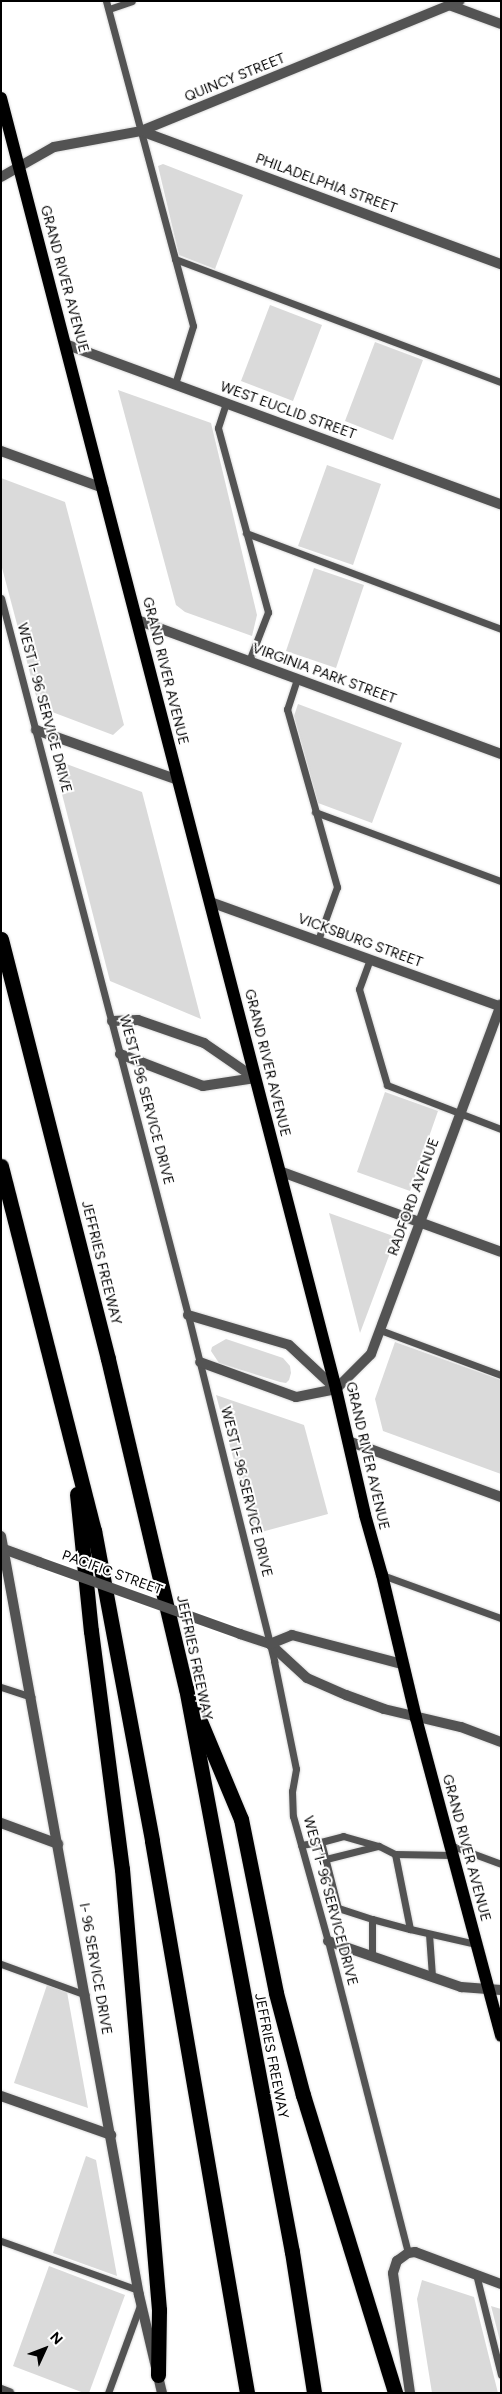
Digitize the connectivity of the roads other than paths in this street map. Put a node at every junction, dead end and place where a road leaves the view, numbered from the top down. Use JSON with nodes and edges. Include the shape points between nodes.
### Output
{"nodes":[{"id":1,"x":132,"y":1,"type":"edge"},
{"id":2,"x":460,"y":1,"type":"edge"},
{"id":3,"x":107,"y":5,"type":"edge"},
{"id":4,"x":449,"y":5,"type":"junction"},
{"id":5,"x":501,"y":24,"type":"edge"},
{"id":6,"x":1,"y":98,"type":"edge"},
{"id":7,"x":141,"y":131,"type":"junction"},
{"id":8,"x":19,"y":169,"type":"junction"},
{"id":9,"x":1,"y":177,"type":"edge"},
{"id":10,"x":175,"y":259,"type":"junction"},
{"id":11,"x":501,"y":264,"type":"edge"},
{"id":12,"x":65,"y":344,"type":"junction"},
{"id":13,"x":501,"y":382,"type":"edge"},
{"id":14,"x":175,"y":384,"type":"junction"},
{"id":15,"x":226,"y":403,"type":"junction"},
{"id":16,"x":1,"y":451,"type":"edge"},
{"id":17,"x":103,"y":488,"type":"junction"},
{"id":18,"x":501,"y":504,"type":"edge"},
{"id":19,"x":246,"y":533,"type":"junction"},
{"id":20,"x":1,"y":598,"type":"edge"},
{"id":21,"x":137,"y":620,"type":"junction"},
{"id":22,"x":501,"y":629,"type":"edge"},
{"id":23,"x":249,"y":661,"type":"junction"},
{"id":24,"x":297,"y":679,"type":"junction"},
{"id":25,"x":36,"y":730,"type":"junction"},
{"id":26,"x":501,"y":754,"type":"edge"},
{"id":27,"x":178,"y":780,"type":"junction"},
{"id":28,"x":315,"y":812,"type":"junction"},
{"id":29,"x":501,"y":881,"type":"edge"},
{"id":30,"x":210,"y":902,"type":"junction"},
{"id":31,"x":1,"y":939,"type":"edge"},
{"id":32,"x":318,"y":940,"type":"junction"},
{"id":33,"x":370,"y":959,"type":"junction"},
{"id":34,"x":500,"y":1006,"type":"edge"},
{"id":35,"x":112,"y":1021,"type":"junction"},
{"id":36,"x":120,"y":1054,"type":"junction"},
{"id":37,"x":255,"y":1078,"type":"junction"},
{"id":38,"x":460,"y":1114,"type":"junction"},
{"id":39,"x":501,"y":1129,"type":"edge"},
{"id":40,"x":1,"y":1166,"type":"edge"},
{"id":41,"x":279,"y":1171,"type":"junction"},
{"id":42,"x":420,"y":1222,"type":"junction"},
{"id":43,"x":501,"y":1252,"type":"edge"},
{"id":44,"x":188,"y":1316,"type":"junction"},
{"id":45,"x":380,"y":1330,"type":"junction"},
{"id":46,"x":200,"y":1362,"type":"junction"},
{"id":47,"x":501,"y":1375,"type":"edge"},
{"id":48,"x":336,"y":1389,"type":"junction"},
{"id":49,"x":348,"y":1441,"type":"junction"},
{"id":50,"x":72,"y":1447,"type":"junction"},
{"id":51,"x":501,"y":1497,"type":"edge"},
{"id":52,"x":1,"y":1536,"type":"edge"},
{"id":53,"x":2,"y":1549,"type":"edge"},
{"id":54,"x":382,"y":1575,"type":"junction"},
{"id":55,"x":501,"y":1618,"type":"edge"},
{"id":56,"x":270,"y":1644,"type":"junction"},
{"id":57,"x":402,"y":1664,"type":"junction"},
{"id":58,"x":1,"y":1687,"type":"edge"},
{"id":59,"x":186,"y":1688,"type":"junction"},
{"id":60,"x":31,"y":1697,"type":"junction"},
{"id":61,"x":416,"y":1718,"type":"junction"},
{"id":62,"x":501,"y":1742,"type":"edge"},
{"id":63,"x":1,"y":1823,"type":"edge"},
{"id":64,"x":322,"y":1842,"type":"junction"},
{"id":65,"x":58,"y":1844,"type":"junction"},
{"id":66,"x":301,"y":1845,"type":"junction"},
{"id":67,"x":379,"y":1846,"type":"junction"},
{"id":68,"x":451,"y":1850,"type":"junction"},
{"id":69,"x":395,"y":1854,"type":"junction"},
{"id":70,"x":326,"y":1859,"type":"junction"},
{"id":71,"x":501,"y":1864,"type":"edge"},
{"id":72,"x":372,"y":1918,"type":"junction"},
{"id":73,"x":410,"y":1929,"type":"junction"},
{"id":74,"x":428,"y":1934,"type":"junction"},
{"id":75,"x":328,"y":1941,"type":"junction"},
{"id":76,"x":476,"y":1944,"type":"junction"},
{"id":77,"x":372,"y":1956,"type":"junction"},
{"id":78,"x":1,"y":1964,"type":"edge"},
{"id":79,"x":432,"y":1976,"type":"junction"},
{"id":80,"x":494,"y":1989,"type":"edge"},
{"id":81,"x":86,"y":1995,"type":"junction"},
{"id":82,"x":501,"y":2036,"type":"edge"},
{"id":83,"x":1,"y":2096,"type":"edge"},
{"id":84,"x":112,"y":2135,"type":"junction"},
{"id":85,"x":1,"y":2241,"type":"edge"},
{"id":86,"x":408,"y":2253,"type":"junction"},
{"id":87,"x":476,"y":2274,"type":"junction"},
{"id":88,"x":501,"y":2284,"type":"edge"},
{"id":89,"x":138,"y":2290,"type":"junction"},
{"id":90,"x":141,"y":2303,"type":"junction"},
{"id":91,"x":158,"y":2375,"type":"junction"},
{"id":92,"x":501,"y":2375,"type":"edge"},
{"id":93,"x":1,"y":2390,"type":"edge"},
{"id":94,"x":9,"y":2393,"type":"edge"},
{"id":95,"x":108,"y":2393,"type":"edge"},
{"id":96,"x":162,"y":2393,"type":"edge"},
{"id":97,"x":247,"y":2393,"type":"edge"},
{"id":98,"x":314,"y":2393,"type":"edge"},
{"id":99,"x":395,"y":2393,"type":"edge"},
{"id":100,"x":410,"y":2393,"type":"edge"}],
"edges":[{"from":1,"to":3,"type":"lane"},
{"from":2,"to":4,"type":"street","name":"QUINCY STREET"},
{"from":3,"to":7,"type":"lane"},
{"from":4,"to":5,"type":"street"},
{"from":4,"to":7,"type":"street","name":"QUINCY STREET"},
{"from":6,"to":8,"type":"main road","name":"GRAND RIVER AVENUE"},
{"from":7,"to":8,"type":"street","name":"QUINCY STREET","via":[[54,147]]},
{"from":7,"to":10,"type":"lane"},
{"from":7,"to":11,"type":"street","name":"PHILADELPHIA STREET"},
{"from":8,"to":9,"type":"street","name":"QUINCY STREET"},
{"from":8,"to":12,"type":"main road","name":"GRAND RIVER AVENUE"},
{"from":10,"to":13,"type":"lane"},
{"from":10,"to":14,"type":"lane","via":[[193,326]]},
{"from":12,"to":14,"type":"street","name":"WEST EUCLID STREET"},
{"from":12,"to":17,"type":"main road","name":"GRAND RIVER AVENUE"},
{"from":14,"to":15,"type":"street","name":"WEST EUCLID STREET"},
{"from":15,"to":18,"type":"street","name":"WEST EUCLID STREET"},
{"from":15,"to":19,"type":"lane","via":[[218,428]]},
{"from":16,"to":17,"type":"street"},
{"from":17,"to":21,"type":"main road","name":"GRAND RIVER AVENUE"},
{"from":19,"to":22,"type":"lane"},
{"from":19,"to":23,"type":"lane","via":[[268,612]]},
{"from":20,"to":25,"type":"lane","name":"WEST I- 96 SERVICE DRIVE"},
{"from":21,"to":23,"type":"street","name":"VIRGINIA PARK STREET"},
{"from":21,"to":27,"type":"main road","name":"GRAND RIVER AVENUE"},
{"from":23,"to":24,"type":"street","name":"VIRGINIA PARK STREET"},
{"from":24,"to":26,"type":"street","name":"VIRGINIA PARK STREET"},
{"from":24,"to":28,"type":"lane","via":[[287,709]]},
{"from":25,"to":27,"type":"street"},
{"from":25,"to":35,"type":"lane","name":"WEST I- 96 SERVICE DRIVE"},
{"from":27,"to":30,"type":"main road","name":"GRAND RIVER AVENUE"},
{"from":28,"to":29,"type":"lane"},
{"from":28,"to":32,"type":"lane","via":[[337,887]]},
{"from":30,"to":32,"type":"street","name":"VICKSBURG STREET"},
{"from":30,"to":37,"type":"main road","name":"GRAND RIVER AVENUE"},
{"from":31,"to":59,"type":"highway","name":"JEFFRIES FREEWAY","via":[[108,1359]]},
{"from":32,"to":33,"type":"street","name":"VICKSBURG STREET"},
{"from":33,"to":34,"type":"street","name":"VICKSBURG STREET"},
{"from":33,"to":38,"type":"lane","via":[[359,989],[387,1085]]},
{"from":34,"to":38,"type":"street","name":"RADFORD AVENUE"},
{"from":35,"to":36,"type":"lane","name":"WEST I- 96 SERVICE DRIVE"},
{"from":35,"to":37,"type":"street","via":[[138,1020],[204,1043]]},
{"from":36,"to":37,"type":"street","via":[[203,1086]]},
{"from":36,"to":44,"type":"lane","name":"WEST I- 96 SERVICE DRIVE"},
{"from":37,"to":41,"type":"main road","name":"GRAND RIVER AVENUE"},
{"from":38,"to":39,"type":"lane"},
{"from":38,"to":42,"type":"street","name":"RADFORD AVENUE"},
{"from":40,"to":50,"type":"highway"},
{"from":41,"to":42,"type":"street"},
{"from":41,"to":48,"type":"main road","name":"GRAND RIVER AVENUE"},
{"from":42,"to":43,"type":"street"},
{"from":42,"to":45,"type":"street","name":"RADFORD AVENUE"},
{"from":44,"to":46,"type":"lane","name":"WEST I- 96 SERVICE DRIVE"},
{"from":44,"to":48,"type":"street","via":[[289,1346]]},
{"from":45,"to":47,"type":"lane"},
{"from":45,"to":48,"type":"street","name":"RADFORD AVENUE","via":[[371,1354]]},
{"from":46,"to":48,"type":"street","via":[[296,1397]]},
{"from":46,"to":56,"type":"lane","name":"WEST I- 96 SERVICE DRIVE"},
{"from":48,"to":49,"type":"main road","name":"GRAND RIVER AVENUE"},
{"from":49,"to":51,"type":"street"},
{"from":49,"to":54,"type":"main road","name":"GRAND RIVER AVENUE"},
{"from":50,"to":91,"type":"highway","via":[[91,1631],[124,1888],[159,2310]]},
{"from":50,"to":97,"type":"highway","via":[[94,1530],[150,1831]]},
{"from":52,"to":53,"type":"street","name":"I- 96 SERVICE DRIVE"},
{"from":53,"to":56,"type":"street","name":"PACIFIC STREET","bridge":true},
{"from":53,"to":60,"type":"street","name":"I- 96 SERVICE DRIVE"},
{"from":54,"to":55,"type":"lane"},
{"from":54,"to":57,"type":"main road","name":"GRAND RIVER AVENUE"},
{"from":56,"to":57,"type":"street","via":[[292,1635]]},
{"from":56,"to":61,"type":"street","name":"PACIFIC STREET","via":[[307,1678],[384,1709]]},
{"from":56,"to":66,"type":"lane","name":"WEST I- 96 SERVICE DRIVE","via":[[296,1769],[292,1791],[293,1816]]},
{"from":57,"to":61,"type":"main road","name":"GRAND RIVER AVENUE"},
{"from":58,"to":60,"type":"lane"},
{"from":59,"to":98,"type":"highway","name":"JEFFRIES FREEWAY","via":[[292,2252]]},
{"from":59,"to":99,"type":"highway","via":[[241,1819],[276,1993],[303,2095]]},
{"from":60,"to":65,"type":"street","name":"I- 96 SERVICE DRIVE"},
{"from":61,"to":62,"type":"street","name":"PACIFIC STREET","via":[[461,1728]]},
{"from":61,"to":68,"type":"main road","name":"GRAND RIVER AVENUE"},
{"from":63,"to":65,"type":"street"},
{"from":64,"to":66,"type":"lane"},
{"from":64,"to":67,"type":"lane","via":[[343,1836]]},
{"from":64,"to":70,"type":"lane"},
{"from":65,"to":81,"type":"street","name":"I- 96 SERVICE DRIVE"},
{"from":66,"to":75,"type":"lane","name":"WEST I- 96 SERVICE DRIVE"},
{"from":67,"to":69,"type":"lane"},
{"from":67,"to":70,"type":"lane"},
{"from":68,"to":69,"type":"lane"},
{"from":68,"to":71,"type":"lane"},
{"from":68,"to":76,"type":"main road","name":"GRAND RIVER AVENUE"},
{"from":69,"to":73,"type":"lane"},
{"from":70,"to":72,"type":"lane","via":[[338,1908]]},
{"from":72,"to":73,"type":"lane"},
{"from":72,"to":77,"type":"lane"},
{"from":73,"to":74,"type":"lane"},
{"from":74,"to":76,"type":"lane"},
{"from":74,"to":79,"type":"lane"},
{"from":75,"to":77,"type":"street"},
{"from":75,"to":86,"type":"lane","name":"WEST I- 96 SERVICE DRIVE"},
{"from":76,"to":80,"type":"main road","name":"GRAND RIVER AVENUE"},
{"from":77,"to":79,"type":"street"},
{"from":78,"to":81,"type":"lane"},
{"from":79,"to":80,"type":"street","via":[[461,1987]]},
{"from":80,"to":82,"type":"main road","name":"GRAND RIVER AVENUE"},
{"from":81,"to":84,"type":"street","name":"I- 96 SERVICE DRIVE"},
{"from":83,"to":84,"type":"street"},
{"from":84,"to":89,"type":"street","name":"I- 96 SERVICE DRIVE"},
{"from":85,"to":89,"type":"lane"},
{"from":86,"to":87,"type":"street","via":[[415,2252]]},
{"from":86,"to":100,"type":"street","via":[[397,2261],[393,2273]]},
{"from":87,"to":88,"type":"street"},
{"from":87,"to":92,"type":"lane"},
{"from":89,"to":90,"type":"street","name":"I- 96 SERVICE DRIVE"},
{"from":90,"to":91,"type":"street","name":"I- 96 SERVICE DRIVE"},
{"from":90,"to":95,"type":"lane"},
{"from":91,"to":96,"type":"street","name":"I- 96 SERVICE DRIVE"},
{"from":93,"to":94,"type":"street"}]}
